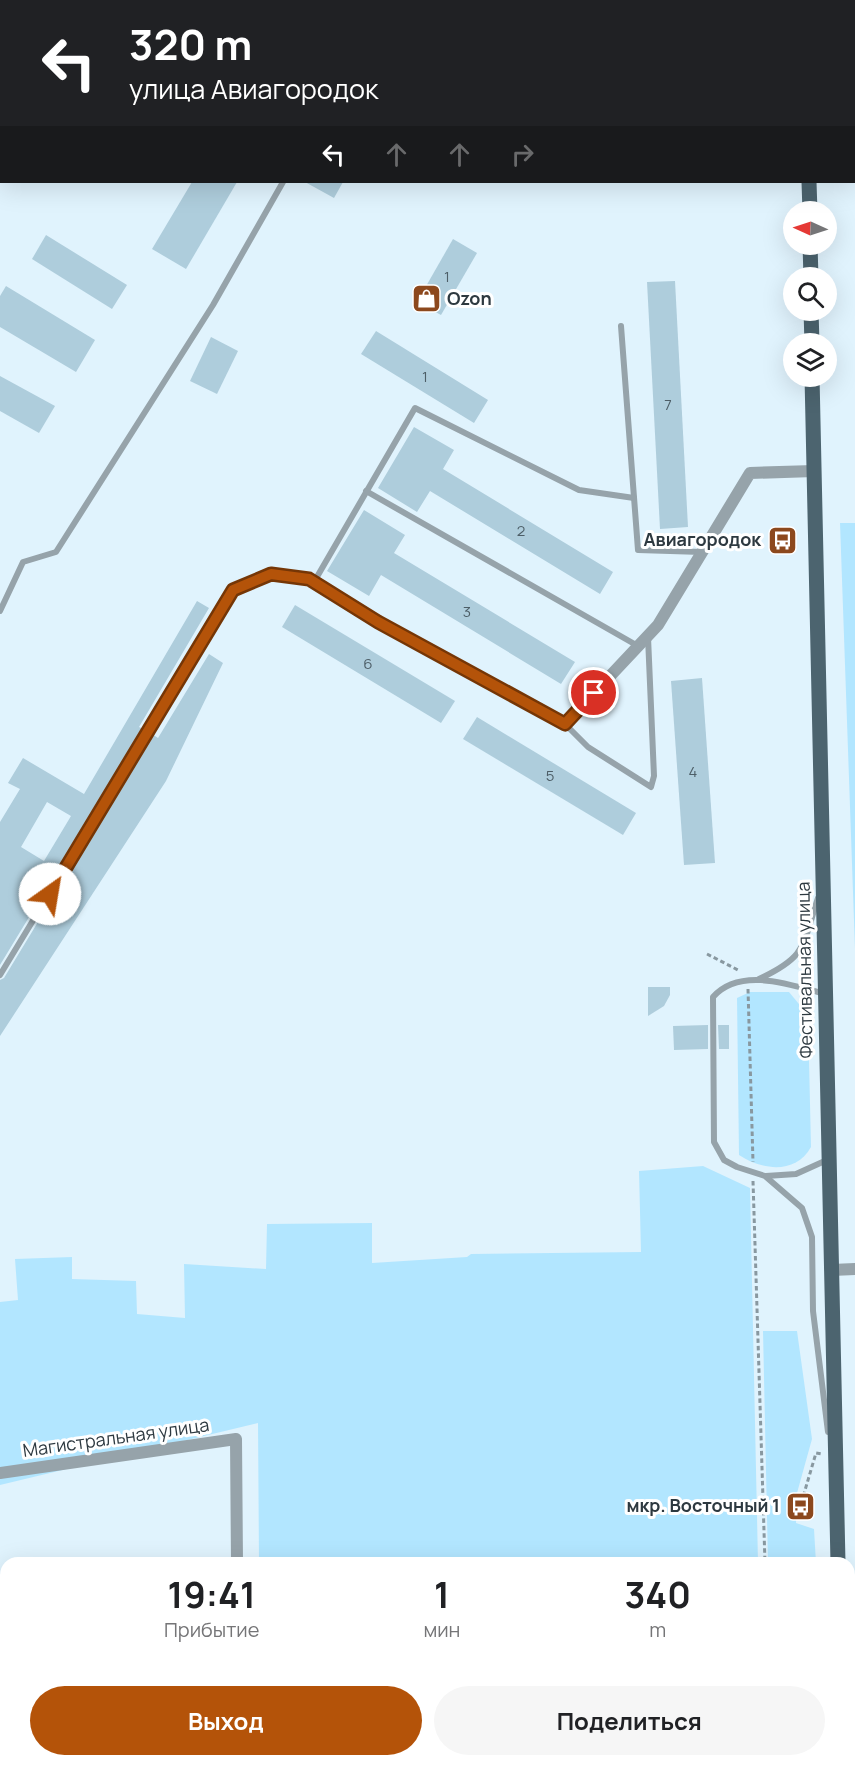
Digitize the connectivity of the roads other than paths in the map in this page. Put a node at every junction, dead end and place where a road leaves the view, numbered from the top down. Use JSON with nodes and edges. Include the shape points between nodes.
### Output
{"nodes":[{"id":1,"x":282,"y":183,"type":"edge"},
{"id":2,"x":809,"y":183,"type":"edge"},
{"id":3,"x":810,"y":201,"type":"edge"},
{"id":4,"x":621,"y":326,"type":"dead end"},
{"id":5,"x":812,"y":387,"type":"edge"},
{"id":6,"x":814,"y":471,"type":"junction"},
{"id":7,"x":366,"y":491,"type":"junction"},
{"id":8,"x":634,"y":498,"type":"junction"},
{"id":9,"x":702,"y":552,"type":"junction"},
{"id":10,"x":314,"y":582,"type":"junction"},
{"id":11,"x":0,"y":611,"type":"edge"},
{"id":12,"x":648,"y":636,"type":"junction"},
{"id":13,"x":638,"y":646,"type":"junction"},
{"id":14,"x":565,"y":724,"type":"junction"},
{"id":15,"x":823,"y":883,"type":"junction"},
{"id":16,"x":0,"y":975,"type":"edge"},
{"id":17,"x":757,"y":980,"type":"junction"},
{"id":18,"x":825,"y":994,"type":"junction"},
{"id":19,"x":829,"y":1159,"type":"junction"},
{"id":20,"x":765,"y":1176,"type":"junction"},
{"id":21,"x":855,"y":1269,"type":"edge"},
{"id":22,"x":832,"y":1270,"type":"junction"},
{"id":23,"x":0,"y":1473,"type":"edge"},
{"id":24,"x":837,"y":1495,"type":"junction"},
{"id":25,"x":237,"y":1557,"type":"edge"},
{"id":26,"x":838,"y":1557,"type":"edge"}],
"edges":[{"from":1,"to":11,"type":"lane","via":[[213,305],[56,552],[23,562]]},
{"from":2,"to":3,"type":"main road"},
{"from":4,"to":8,"type":"lane"},
{"from":5,"to":6,"type":"main road","name":"Фестивальная улица"},
{"from":6,"to":9,"type":"street","via":[[750,473]]},
{"from":6,"to":15,"type":"main road","name":"Фестивальная улица"},
{"from":7,"to":8,"type":"lane","via":[[415,408],[579,490]]},
{"from":7,"to":10,"type":"lane"},
{"from":7,"to":13,"type":"lane"},
{"from":8,"to":9,"type":"lane","via":[[638,550]]},
{"from":9,"to":12,"type":"street"},
{"from":10,"to":14,"type":"lane","via":[[378,622]]},
{"from":10,"to":16,"type":"lane","via":[[271,574],[233,590]]},
{"from":12,"to":13,"type":"street"},
{"from":12,"to":14,"type":"lane","via":[[654,776],[651,787],[588,747]]},
{"from":13,"to":14,"type":"street"},
{"from":15,"to":17,"type":"lane","via":[[800,953],[787,966]]},
{"from":15,"to":18,"type":"main road","name":"Фестивальная улица"},
{"from":17,"to":18,"type":"lane"},
{"from":17,"to":20,"type":"lane","via":[[721,988],[713,996],[714,1142],[724,1160]]},
{"from":18,"to":19,"type":"main road","name":"Фестивальная улица"},
{"from":19,"to":20,"type":"lane","via":[[796,1174]]},
{"from":19,"to":22,"type":"main road","name":"Фестивальная улица"},
{"from":20,"to":24,"type":"lane","via":[[802,1208],[812,1237],[813,1311]]},
{"from":21,"to":22,"type":"street"},
{"from":22,"to":24,"type":"main road","name":"Фестивальная улица"},
{"from":23,"to":25,"type":"street","name":"Магистральная улица","via":[[236,1439]]},
{"from":24,"to":26,"type":"main road","name":"Фестивальная улица"}]}
